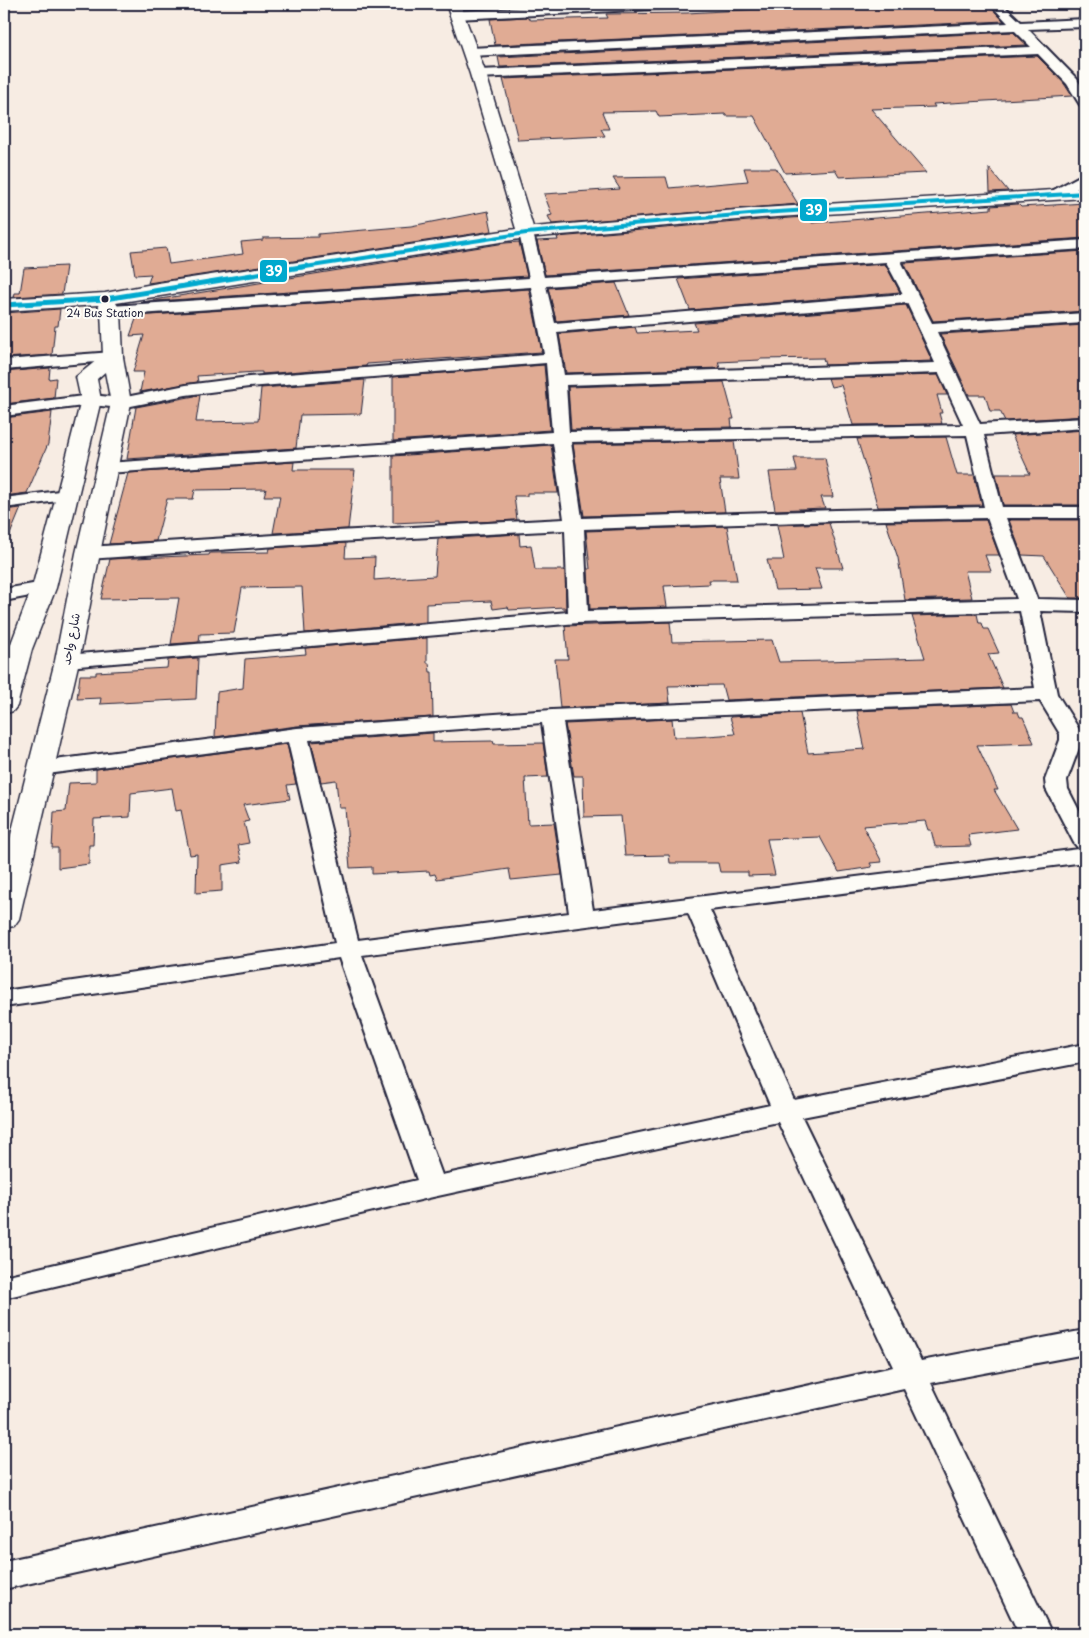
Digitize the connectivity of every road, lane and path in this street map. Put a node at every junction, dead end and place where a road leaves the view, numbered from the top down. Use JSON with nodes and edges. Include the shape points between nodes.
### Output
{"nodes":[{"id":1,"x":673,"y":4,"type":"edge"},
{"id":2,"x":996,"y":4,"type":"edge"},
{"id":3,"x":454,"y":9,"type":"edge"},
{"id":4,"x":1085,"y":23,"type":"edge"},
{"id":5,"x":1016,"y":26,"type":"junction"},
{"id":6,"x":1041,"y":50,"type":"junction"},
{"id":7,"x":470,"y":52,"type":"junction"},
{"id":8,"x":478,"y":74,"type":"junction"},
{"id":9,"x":1079,"y":82,"type":"edge"},
{"id":10,"x":1085,"y":102,"type":"edge"},
{"id":11,"x":1085,"y":177,"type":"edge"},
{"id":12,"x":1085,"y":193,"type":"edge"},
{"id":13,"x":1055,"y":195,"type":"junction"},
{"id":14,"x":526,"y":233,"type":"junction"},
{"id":15,"x":1085,"y":244,"type":"edge"},
{"id":16,"x":891,"y":257,"type":"junction"},
{"id":17,"x":538,"y":281,"type":"junction"},
{"id":18,"x":914,"y":298,"type":"junction"},
{"id":19,"x":108,"y":305,"type":"junction"},
{"id":20,"x":4,"y":306,"type":"edge"},
{"id":21,"x":1085,"y":318,"type":"edge"},
{"id":22,"x":548,"y":328,"type":"junction"},
{"id":23,"x":928,"y":328,"type":"junction"},
{"id":24,"x":113,"y":357,"type":"junction"},
{"id":25,"x":552,"y":358,"type":"junction"},
{"id":26,"x":4,"y":365,"type":"edge"},
{"id":27,"x":945,"y":368,"type":"junction"},
{"id":28,"x":557,"y":380,"type":"junction"},
{"id":29,"x":91,"y":400,"type":"junction"},
{"id":30,"x":121,"y":403,"type":"junction"},
{"id":31,"x":4,"y":410,"type":"edge"},
{"id":32,"x":1085,"y":423,"type":"edge"},
{"id":33,"x":974,"y":430,"type":"junction"},
{"id":34,"x":561,"y":437,"type":"junction"},
{"id":35,"x":107,"y":468,"type":"junction"},
{"id":36,"x":68,"y":495,"type":"junction"},
{"id":37,"x":4,"y":503,"type":"edge"},
{"id":38,"x":994,"y":512,"type":"junction"},
{"id":39,"x":1085,"y":512,"type":"edge"},
{"id":40,"x":574,"y":524,"type":"junction"},
{"id":41,"x":88,"y":553,"type":"junction"},
{"id":42,"x":44,"y":588,"type":"junction"},
{"id":43,"x":4,"y":595,"type":"edge"},
{"id":44,"x":1029,"y":605,"type":"junction"},
{"id":45,"x":1085,"y":606,"type":"edge"},
{"id":46,"x":578,"y":617,"type":"junction"},
{"id":47,"x":67,"y":661,"type":"junction"},
{"id":48,"x":1048,"y":694,"type":"junction"},
{"id":49,"x":4,"y":706,"type":"edge"},
{"id":50,"x":552,"y":716,"type":"junction"},
{"id":51,"x":297,"y":734,"type":"junction"},
{"id":52,"x":40,"y":768,"type":"junction"},
{"id":53,"x":1085,"y":843,"type":"edge"},
{"id":54,"x":1085,"y":855,"type":"edge"},
{"id":55,"x":696,"y":905,"type":"junction"},
{"id":56,"x":4,"y":919,"type":"edge"},
{"id":57,"x":582,"y":919,"type":"junction"},
{"id":58,"x":348,"y":949,"type":"junction"},
{"id":59,"x":4,"y":999,"type":"edge"},
{"id":60,"x":1085,"y":1053,"type":"edge"},
{"id":61,"x":786,"y":1111,"type":"junction"},
{"id":62,"x":433,"y":1186,"type":"junction"},
{"id":63,"x":4,"y":1287,"type":"edge"},
{"id":64,"x":1085,"y":1342,"type":"edge"},
{"id":65,"x":912,"y":1375,"type":"junction"},
{"id":66,"x":4,"y":1575,"type":"edge"},
{"id":67,"x":1036,"y":1634,"type":"edge"}],
"edges":[{"from":1,"to":3,"type":"street"},
{"from":2,"to":5,"type":"street"},
{"from":3,"to":7,"type":"street"},
{"from":4,"to":5,"type":"street"},
{"from":5,"to":6,"type":"street"},
{"from":5,"to":7,"type":"street"},
{"from":6,"to":8,"type":"street"},
{"from":6,"to":9,"type":"street"},
{"from":7,"to":8,"type":"street"},
{"from":8,"to":14,"type":"street"},
{"from":9,"to":10,"type":"street"},
{"from":11,"to":13,"type":"street"},
{"from":12,"to":13,"type":"street"},
{"from":13,"to":14,"type":"street","via":[[761,213]]},
{"from":14,"to":17,"type":"street"},
{"from":14,"to":19,"type":"street","via":[[158,289]]},
{"from":15,"to":16,"type":"street"},
{"from":16,"to":17,"type":"street"},
{"from":16,"to":18,"type":"street"},
{"from":17,"to":19,"type":"street"},
{"from":17,"to":22,"type":"street"},
{"from":18,"to":22,"type":"street"},
{"from":18,"to":23,"type":"street"},
{"from":19,"to":20,"type":"street"},
{"from":19,"to":24,"type":"street","name":"شارع واحد"},
{"from":21,"to":23,"type":"street"},
{"from":22,"to":25,"type":"street"},
{"from":23,"to":27,"type":"street"},
{"from":24,"to":26,"type":"street"},
{"from":24,"to":29,"type":"street","via":[[86,377]]},
{"from":24,"to":30,"type":"street","name":"شارع واحد"},
{"from":25,"to":28,"type":"street"},
{"from":25,"to":30,"type":"street","via":[[249,382]]},
{"from":27,"to":28,"type":"street"},
{"from":27,"to":33,"type":"street"},
{"from":28,"to":34,"type":"street"},
{"from":29,"to":30,"type":"street"},
{"from":29,"to":31,"type":"street"},
{"from":29,"to":36,"type":"street"},
{"from":30,"to":35,"type":"street","name":"شارع واحد"},
{"from":32,"to":33,"type":"street"},
{"from":33,"to":34,"type":"street"},
{"from":33,"to":38,"type":"street"},
{"from":34,"to":35,"type":"street"},
{"from":34,"to":40,"type":"street"},
{"from":35,"to":41,"type":"street","name":"شارع واحد"},
{"from":36,"to":37,"type":"street"},
{"from":36,"to":42,"type":"street"},
{"from":38,"to":39,"type":"street"},
{"from":38,"to":40,"type":"street"},
{"from":38,"to":44,"type":"street"},
{"from":40,"to":41,"type":"street","via":[[303,537]]},
{"from":40,"to":46,"type":"street"},
{"from":41,"to":47,"type":"street","name":"شارع واحد"},
{"from":42,"to":43,"type":"street"},
{"from":42,"to":49,"type":"street","via":[[20,648]]},
{"from":44,"to":45,"type":"street"},
{"from":44,"to":46,"type":"street"},
{"from":44,"to":48,"type":"street"},
{"from":46,"to":47,"type":"street"},
{"from":47,"to":52,"type":"street","name":"شارع واحد"},
{"from":48,"to":50,"type":"street"},
{"from":48,"to":53,"type":"street","via":[[1071,734],[1056,780],[1057,789]]},
{"from":50,"to":51,"type":"street"},
{"from":50,"to":57,"type":"street"},
{"from":51,"to":52,"type":"street"},
{"from":51,"to":58,"type":"street"},
{"from":52,"to":56,"type":"street","name":"شارع واحد"},
{"from":54,"to":55,"type":"street"},
{"from":55,"to":57,"type":"street"},
{"from":55,"to":61,"type":"street"},
{"from":57,"to":58,"type":"street"},
{"from":58,"to":59,"type":"street"},
{"from":58,"to":62,"type":"street"},
{"from":60,"to":61,"type":"street"},
{"from":61,"to":62,"type":"street"},
{"from":61,"to":65,"type":"street"},
{"from":62,"to":63,"type":"street"},
{"from":64,"to":65,"type":"street"},
{"from":65,"to":66,"type":"street"},
{"from":65,"to":67,"type":"street"}]}
